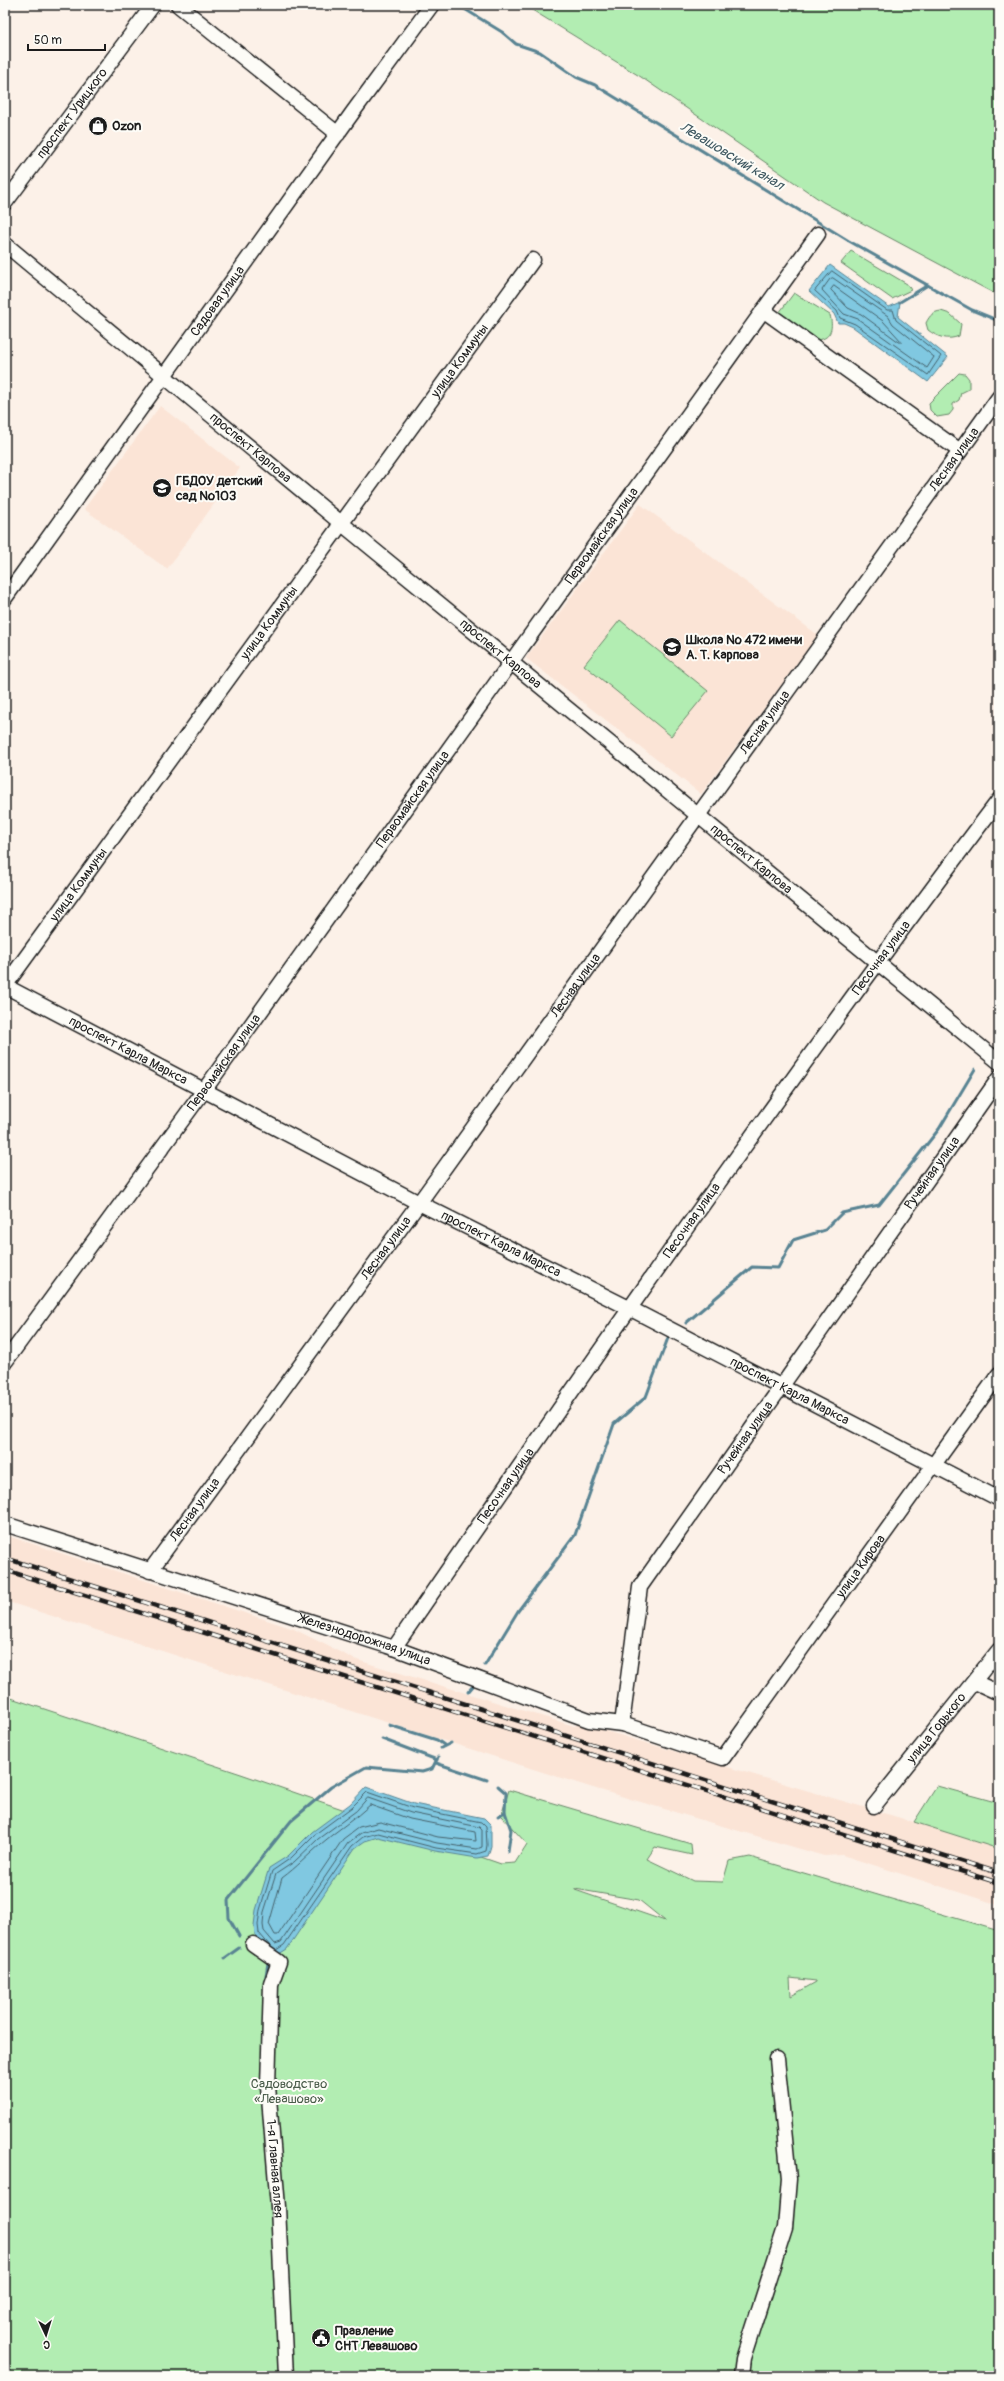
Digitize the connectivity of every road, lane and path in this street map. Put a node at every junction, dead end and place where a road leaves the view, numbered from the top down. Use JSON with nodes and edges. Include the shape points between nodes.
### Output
{"nodes":[{"id":1,"x":154,"y":5,"type":"edge"},
{"id":2,"x":178,"y":5,"type":"edge"},
{"id":3,"x":431,"y":6,"type":"dead end"},
{"id":4,"x":338,"y":134,"type":"junction"},
{"id":5,"x":5,"y":204,"type":"edge"},
{"id":6,"x":818,"y":234,"type":"dead end"},
{"id":7,"x":5,"y":244,"type":"edge"},
{"id":8,"x":533,"y":260,"type":"dead end"},
{"id":9,"x":763,"y":310,"type":"junction"},
{"id":10,"x":163,"y":377,"type":"junction"},
{"id":11,"x":999,"y":398,"type":"edge"},
{"id":12,"x":960,"y":451,"type":"junction"},
{"id":13,"x":341,"y":523,"type":"junction"},
{"id":14,"x":5,"y":598,"type":"edge"},
{"id":15,"x":511,"y":662,"type":"junction"},
{"id":16,"x":999,"y":800,"type":"edge"},
{"id":17,"x":698,"y":813,"type":"junction"},
{"id":18,"x":877,"y":962,"type":"junction"},
{"id":19,"x":5,"y":986,"type":"edge"},
{"id":20,"x":999,"y":1062,"type":"edge"},
{"id":21,"x":999,"y":1078,"type":"edge"},
{"id":22,"x":205,"y":1089,"type":"junction"},
{"id":23,"x":419,"y":1203,"type":"junction"},
{"id":24,"x":629,"y":1308,"type":"junction"},
{"id":25,"x":5,"y":1362,"type":"edge"},
{"id":26,"x":999,"y":1374,"type":"edge"},
{"id":27,"x":782,"y":1389,"type":"junction"},
{"id":28,"x":935,"y":1464,"type":"junction"},
{"id":29,"x":999,"y":1499,"type":"edge"},
{"id":30,"x":5,"y":1524,"type":"edge"},
{"id":31,"x":150,"y":1570,"type":"junction"},
{"id":32,"x":394,"y":1648,"type":"junction"},
{"id":33,"x":999,"y":1650,"type":"edge"},
{"id":34,"x":975,"y":1682,"type":"junction"},
{"id":35,"x":999,"y":1693,"type":"edge"},
{"id":36,"x":622,"y":1724,"type":"junction"},
{"id":37,"x":723,"y":1758,"type":"joint"},
{"id":38,"x":874,"y":1806,"type":"dead end"},
{"id":39,"x":253,"y":1944,"type":"dead end"},
{"id":40,"x":777,"y":2059,"type":"dead end"},
{"id":41,"x":286,"y":2376,"type":"edge"},
{"id":42,"x":741,"y":2376,"type":"edge"}],
"edges":[{"from":1,"to":5,"type":"street","name":"проспект Урицкого"},
{"from":2,"to":4,"type":"street"},
{"from":3,"to":4,"type":"street","name":"Садовая улица"},
{"from":4,"to":10,"type":"street","name":"Садовая улица"},
{"from":6,"to":9,"type":"street","name":"Первомайская улица"},
{"from":7,"to":10,"type":"street","name":"проспект Карпова"},
{"from":8,"to":13,"type":"street","name":"улица Коммуны"},
{"from":9,"to":12,"type":"street"},
{"from":9,"to":15,"type":"street","name":"Первомайская улица"},
{"from":10,"to":13,"type":"street","name":"проспект Карпова"},
{"from":10,"to":14,"type":"street","name":"Садовая улица"},
{"from":11,"to":12,"type":"street","name":"Лесная улица"},
{"from":12,"to":17,"type":"street","name":"Лесная улица"},
{"from":13,"to":15,"type":"street","name":"проспект Карпова"},
{"from":13,"to":19,"type":"street","name":"улица Коммуны"},
{"from":15,"to":17,"type":"street","name":"проспект Карпова"},
{"from":15,"to":22,"type":"street","name":"Первомайская улица"},
{"from":16,"to":18,"type":"street","name":"Песочная улица"},
{"from":17,"to":18,"type":"street","name":"проспект Карпова"},
{"from":17,"to":23,"type":"street","name":"Лесная улица"},
{"from":18,"to":20,"type":"street","name":"проспект Карпова"},
{"from":18,"to":24,"type":"street","name":"Песочная улица"},
{"from":19,"to":22,"type":"street","name":"проспект Карла Маркса"},
{"from":21,"to":27,"type":"street","name":"Ручейная улица"},
{"from":22,"to":23,"type":"street","name":"проспект Карла Маркса"},
{"from":22,"to":25,"type":"street","name":"Первомайская улица"},
{"from":23,"to":24,"type":"street","name":"проспект Карла Маркса"},
{"from":23,"to":31,"type":"street","name":"Лесная улица"},
{"from":24,"to":27,"type":"street","name":"проспект Карла Маркса"},
{"from":24,"to":32,"type":"street","name":"Песочная улица"},
{"from":26,"to":28,"type":"street","name":"улица Кирова"},
{"from":27,"to":28,"type":"street","name":"проспект Карла Маркса"},
{"from":27,"to":36,"type":"street","name":"Ручейная улица","via":[[640,1587]]},
{"from":28,"to":29,"type":"street","name":"проспект Карла Маркса"},
{"from":28,"to":37,"type":"street","name":"улица Кирова"},
{"from":30,"to":31,"type":"street","name":"Железнодорожная улица"},
{"from":31,"to":32,"type":"street","name":"Железнодорожная улица"},
{"from":32,"to":36,"type":"street","name":"Железнодорожная улица","via":[[590,1720]]},
{"from":33,"to":34,"type":"street","name":"улица Горького"},
{"from":34,"to":35,"type":"street"},
{"from":34,"to":38,"type":"street","name":"улица Горького"},
{"from":36,"to":37,"type":"street","name":"Железнодорожная улица"},
{"from":39,"to":41,"type":"street","name":"1-я Главная аллея","via":[[279,1962],[271,1984],[268,2086],[278,2207]]},
{"from":40,"to":42,"type":"street","via":[[789,2179],[786,2228],[743,2360]]}]}
